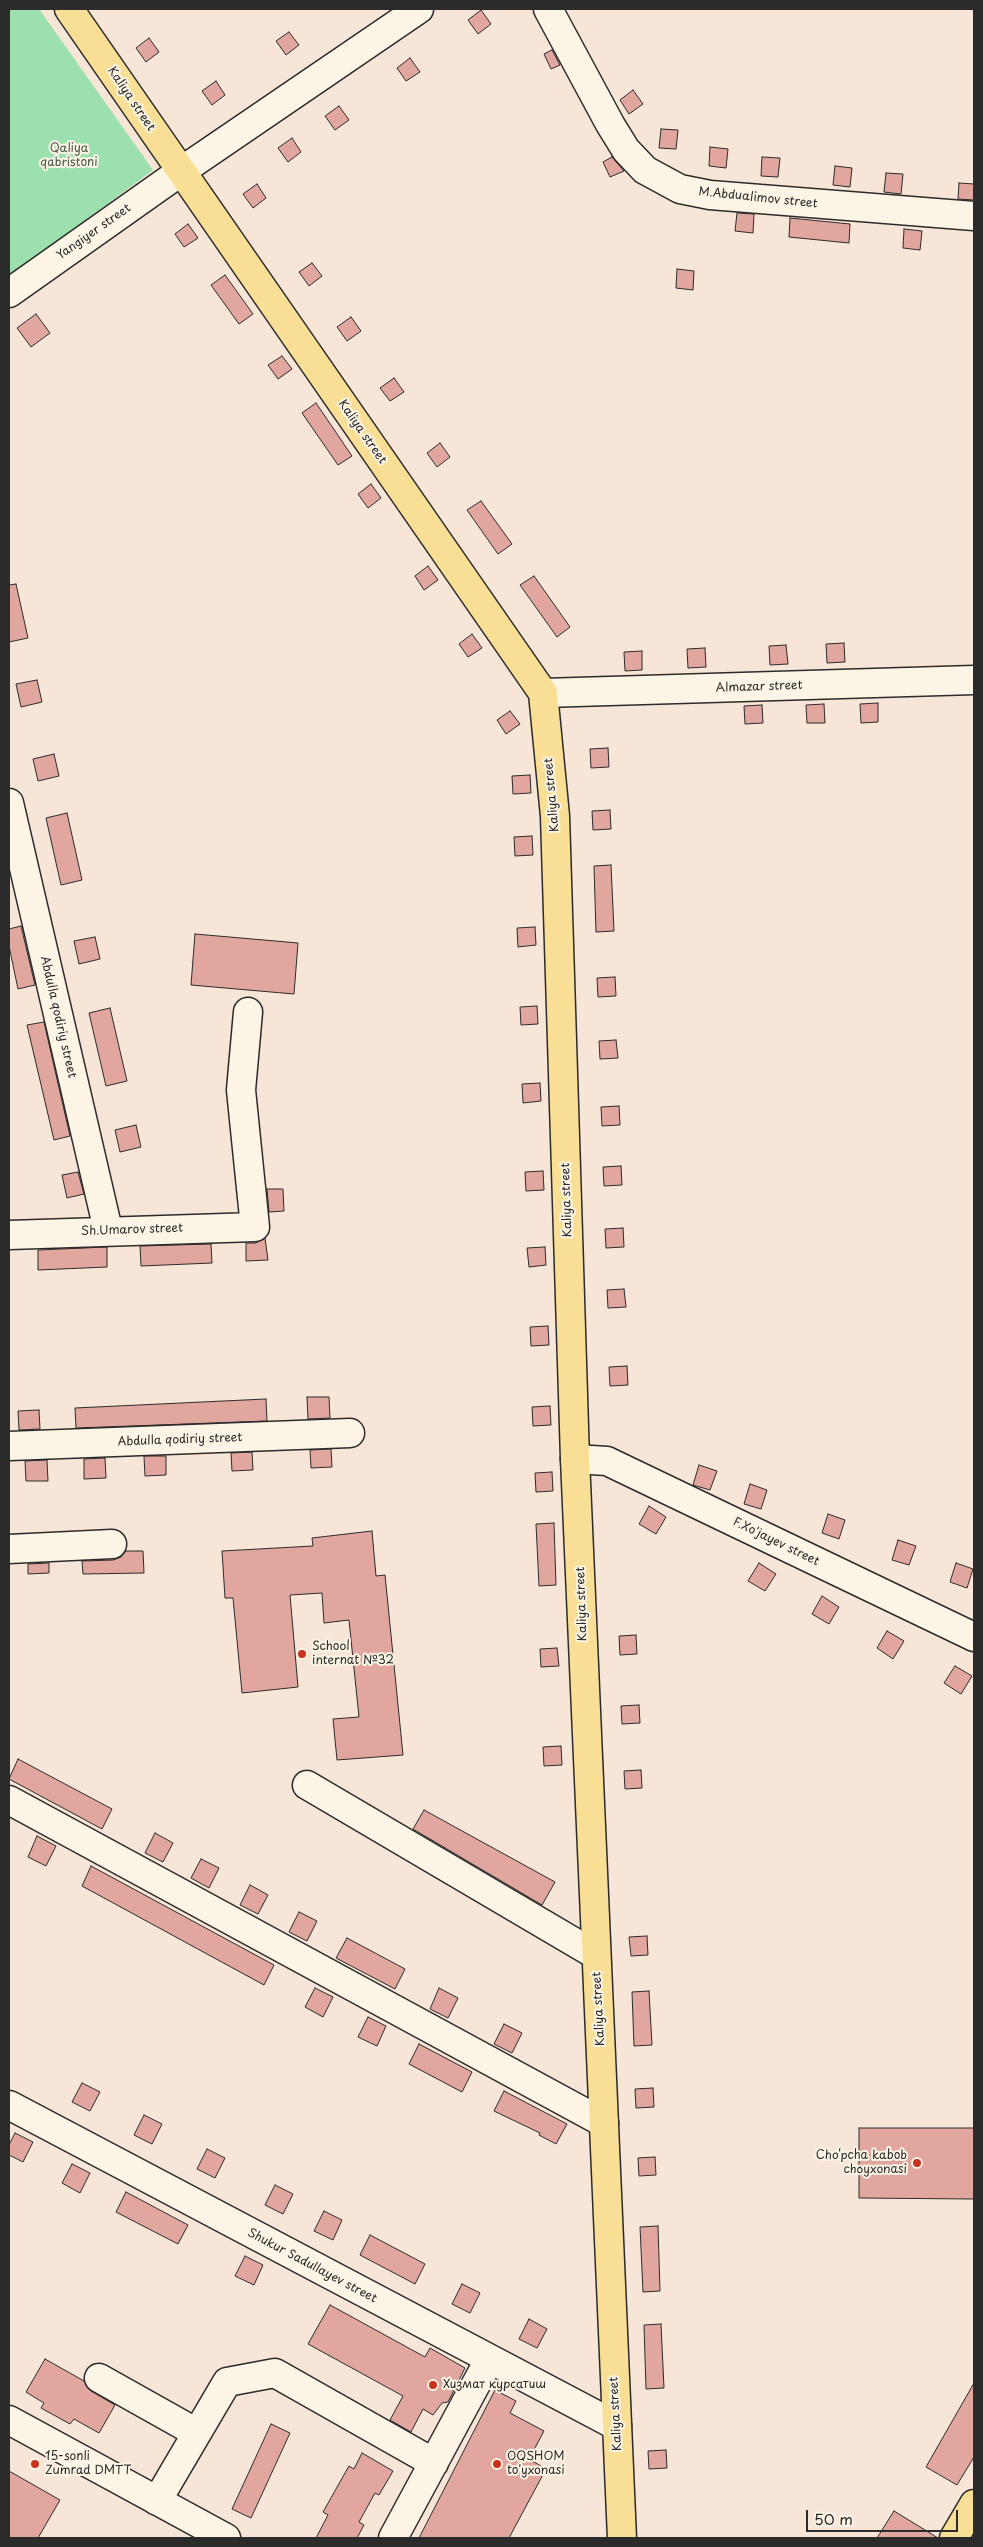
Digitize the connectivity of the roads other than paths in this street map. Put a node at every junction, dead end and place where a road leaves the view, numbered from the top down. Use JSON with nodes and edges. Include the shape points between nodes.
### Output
{"nodes":[{"id":1,"x":68,"y":9,"type":"edge"},
{"id":2,"x":419,"y":9,"type":"edge"},
{"id":3,"x":548,"y":9,"type":"edge"},
{"id":4,"x":180,"y":172,"type":"junction"},
{"id":5,"x":974,"y":216,"type":"edge"},
{"id":6,"x":9,"y":293,"type":"edge"},
{"id":7,"x":974,"y":680,"type":"edge"},
{"id":8,"x":543,"y":693,"type":"junction"},
{"id":9,"x":9,"y":803,"type":"edge"},
{"id":10,"x":248,"y":1012,"type":"dead end"},
{"id":11,"x":108,"y":1230,"type":"junction"},
{"id":12,"x":9,"y":1235,"type":"edge"},
{"id":13,"x":350,"y":1433,"type":"dead end"},
{"id":14,"x":9,"y":1446,"type":"edge"},
{"id":15,"x":575,"y":1459,"type":"junction"},
{"id":16,"x":112,"y":1544,"type":"dead end"},
{"id":17,"x":9,"y":1548,"type":"edge"},
{"id":18,"x":974,"y":1637,"type":"edge"},
{"id":19,"x":307,"y":1785,"type":"dead end"},
{"id":20,"x":9,"y":1800,"type":"edge"},
{"id":21,"x":596,"y":1955,"type":"junction"},
{"id":22,"x":9,"y":2105,"type":"edge"},
{"id":23,"x":604,"y":2123,"type":"junction"},
{"id":24,"x":489,"y":2360,"type":"junction"},
{"id":25,"x":98,"y":2378,"type":"dead end"},
{"id":26,"x":9,"y":2420,"type":"edge"},
{"id":27,"x":617,"y":2426,"type":"junction"},
{"id":28,"x":197,"y":2433,"type":"junction"},
{"id":29,"x":434,"y":2463,"type":"junction"},
{"id":30,"x":158,"y":2501,"type":"junction"},
{"id":31,"x":974,"y":2504,"type":"edge"},
{"id":32,"x":226,"y":2538,"type":"edge"},
{"id":33,"x":393,"y":2538,"type":"edge"},
{"id":34,"x":622,"y":2538,"type":"edge"},
{"id":35,"x":954,"y":2538,"type":"edge"}],
"edges":[{"from":1,"to":4,"type":"main road","name":"Kaliya street"},
{"from":2,"to":4,"type":"street","name":"Yangiyer street"},
{"from":3,"to":5,"type":"street","name":"M.Abdualimov street","via":[[626,150],[645,170],[680,189],[710,195]]},
{"from":4,"to":6,"type":"street","name":"Yangiyer street"},
{"from":4,"to":8,"type":"main road","name":"Kaliya street"},
{"from":7,"to":8,"type":"street","name":"Almazar street"},
{"from":8,"to":15,"type":"main road","name":"Kaliya street","via":[[555,816]]},
{"from":9,"to":11,"type":"street","name":"Abdulla qodiriy street"},
{"from":10,"to":11,"type":"street","name":"Sh.Umarov street","via":[[241,1090],[255,1227]]},
{"from":11,"to":12,"type":"street","name":"Sh.Umarov street"},
{"from":13,"to":14,"type":"street","name":"Abdulla qodiriy street"},
{"from":15,"to":18,"type":"street","name":"F.Хo'jayev street","via":[[607,1461]]},
{"from":15,"to":21,"type":"main road","name":"Kaliya street"},
{"from":16,"to":17,"type":"street"},
{"from":19,"to":21,"type":"street"},
{"from":20,"to":23,"type":"street"},
{"from":21,"to":23,"type":"main road","name":"Kaliya street"},
{"from":22,"to":24,"type":"street","name":"Shukur Sadullayev street"},
{"from":23,"to":27,"type":"main road","name":"Kaliya street"},
{"from":24,"to":27,"type":"street","name":"Shukur Sadullayev street"},
{"from":24,"to":29,"type":"street"},
{"from":25,"to":28,"type":"street"},
{"from":26,"to":30,"type":"street"},
{"from":27,"to":34,"type":"main road","name":"Kaliya street"},
{"from":28,"to":29,"type":"street","via":[[227,2382],[275,2373]]},
{"from":28,"to":30,"type":"street"},
{"from":29,"to":33,"type":"street"},
{"from":30,"to":32,"type":"street"},
{"from":31,"to":35,"type":"main road"}]}
